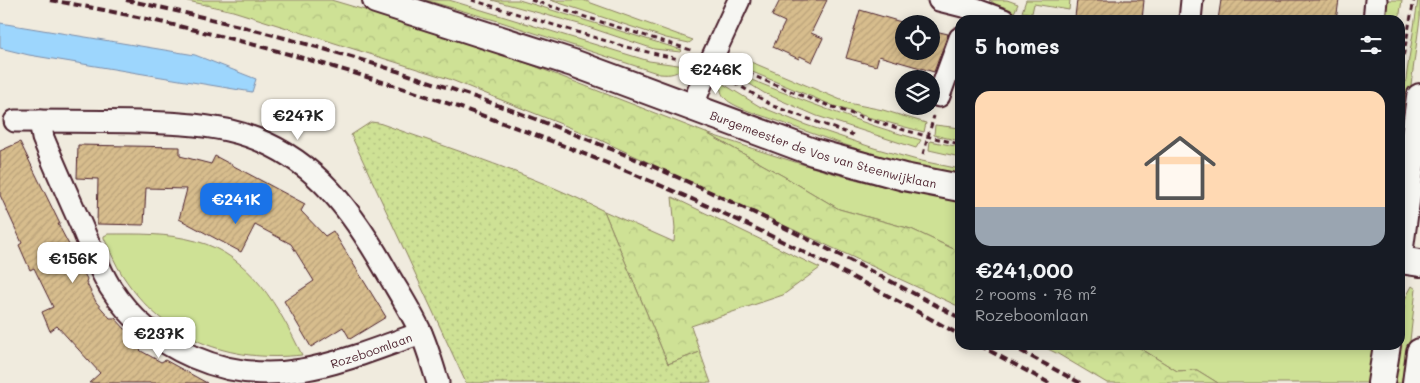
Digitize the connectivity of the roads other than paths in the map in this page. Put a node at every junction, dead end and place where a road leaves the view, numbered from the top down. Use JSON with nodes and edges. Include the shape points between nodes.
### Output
{"nodes":[{"id":1,"x":376,"y":0,"type":"edge"},
{"id":2,"x":739,"y":0,"type":"edge"},
{"id":3,"x":939,"y":0,"type":"edge"},
{"id":4,"x":1192,"y":0,"type":"edge"},
{"id":5,"x":1376,"y":0,"type":"edge"},
{"id":6,"x":971,"y":9,"type":"edge"},
{"id":7,"x":989,"y":15,"type":"edge"},
{"id":8,"x":1190,"y":15,"type":"edge"},
{"id":9,"x":1374,"y":15,"type":"edge"},
{"id":10,"x":955,"y":52,"type":"edge"},
{"id":11,"x":940,"y":96,"type":"dead end"},
{"id":12,"x":1420,"y":97,"type":"edge"},
{"id":13,"x":692,"y":108,"type":"junction"},
{"id":14,"x":15,"y":121,"type":"dead end"},
{"id":15,"x":40,"y":121,"type":"junction"},
{"id":16,"x":955,"y":187,"type":"edge"},
{"id":17,"x":1406,"y":230,"type":"edge"},
{"id":18,"x":1405,"y":261,"type":"edge"},
{"id":19,"x":1420,"y":263,"type":"edge"},
{"id":20,"x":421,"y":333,"type":"junction"},
{"id":21,"x":1386,"y":350,"type":"edge"},
{"id":22,"x":1420,"y":352,"type":"edge"},
{"id":23,"x":438,"y":383,"type":"edge"},
{"id":24,"x":1381,"y":383,"type":"edge"},
{"id":25,"x":1416,"y":383,"type":"edge"}],
"edges":[{"from":1,"to":13,"type":"street","name":"Burgemeester de Vos van Steenwijklaan","via":[[565,60]]},
{"from":2,"to":13,"type":"street"},
{"from":3,"to":6,"type":"street"},
{"from":4,"to":8,"type":"street"},
{"from":5,"to":9,"type":"street"},
{"from":6,"to":7,"type":"street"},
{"from":10,"to":11,"type":"street"},
{"from":12,"to":17,"type":"street"},
{"from":13,"to":16,"type":"street","name":"Burgemeester de Vos van Steenwijklaan","via":[[813,152],[895,175]]},
{"from":14,"to":15,"type":"street","name":"Rozeboomlaan"},
{"from":15,"to":20,"type":"street","name":"Rozeboomlaan","via":[[149,122],[208,127],[246,136],[276,148],[319,179],[354,218]]},
{"from":15,"to":20,"type":"street","name":"Rozeboomlaan","via":[[43,138],[111,288],[143,325],[184,353],[230,369],[278,373],[325,364]]},
{"from":18,"to":19,"type":"street"},
{"from":20,"to":23,"type":"street","name":"Rozeboomlaan"},
{"from":21,"to":24,"type":"street"},
{"from":22,"to":25,"type":"street"}]}
